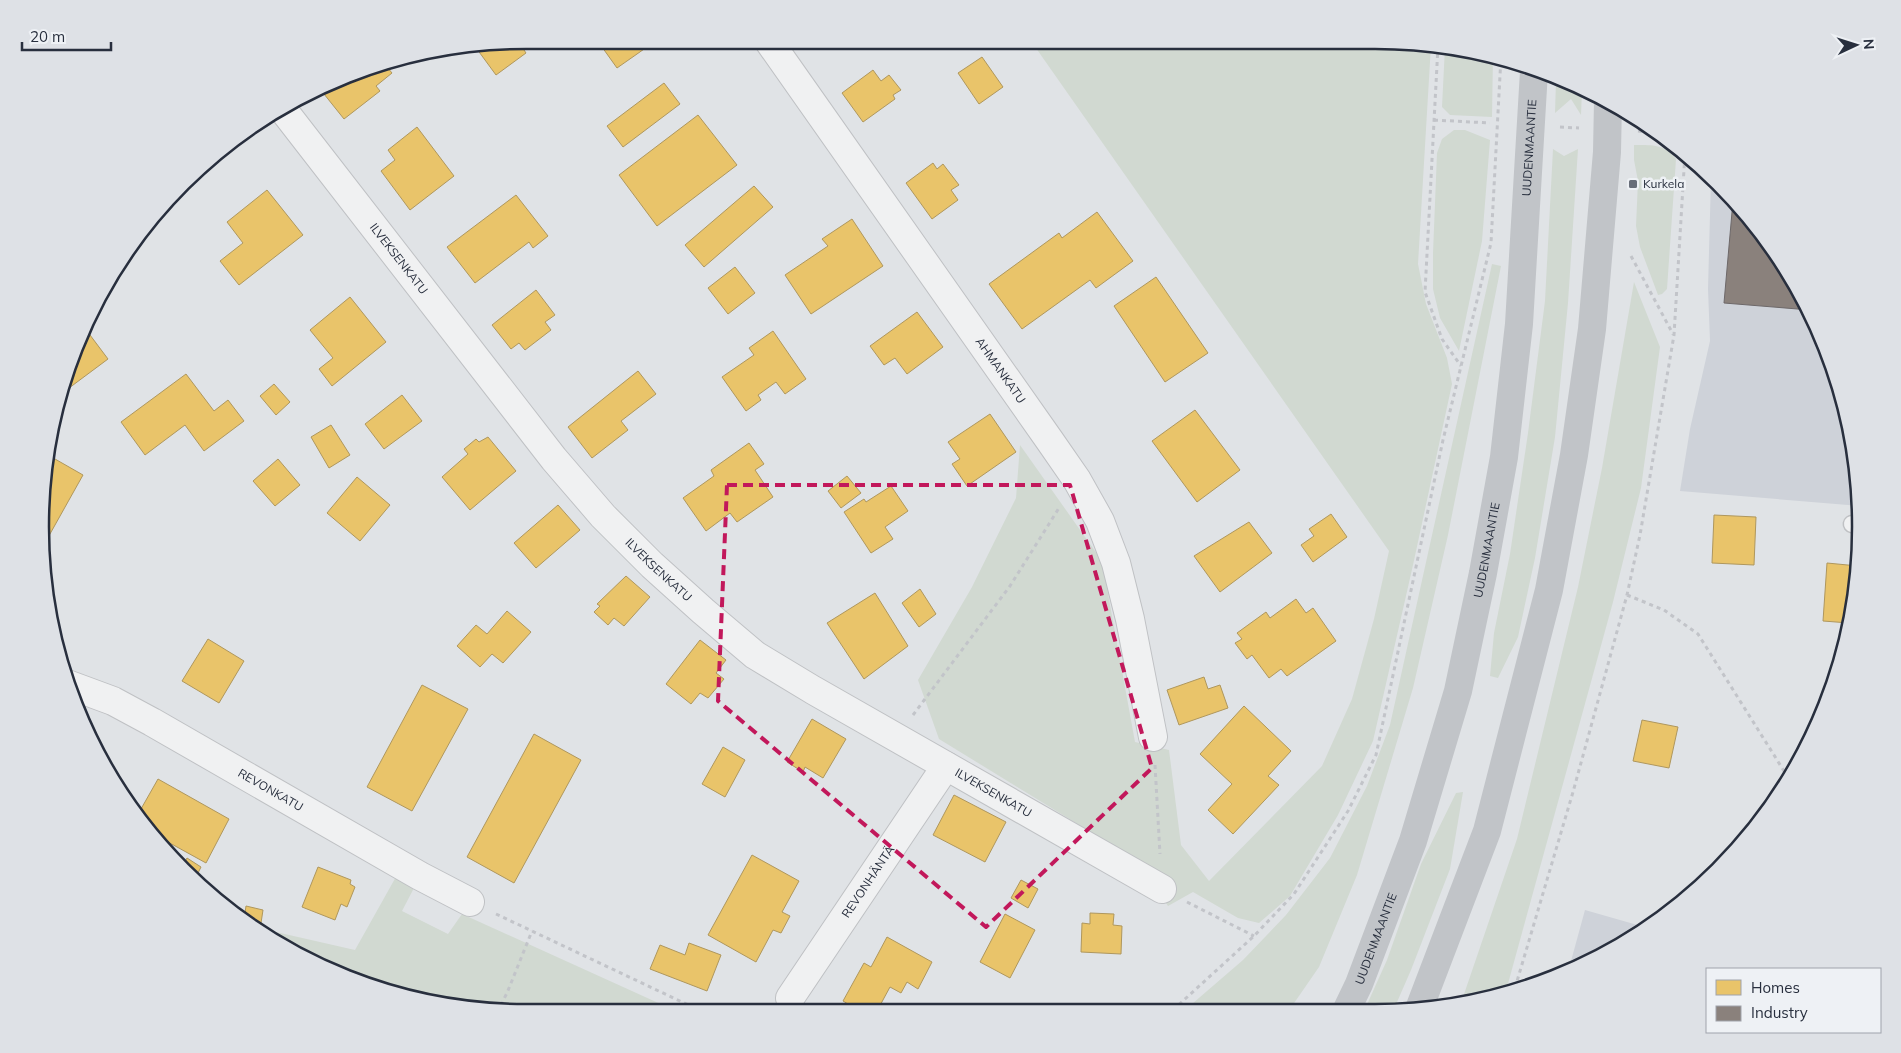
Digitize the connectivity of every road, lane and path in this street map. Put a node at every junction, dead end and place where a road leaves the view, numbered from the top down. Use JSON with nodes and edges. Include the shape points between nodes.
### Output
{"nodes":[{"id":1,"x":774,"y":49,"type":"edge"},
{"id":2,"x":1438,"y":53,"type":"edge"},
{"id":3,"x":1501,"y":66,"type":"edge"},
{"id":4,"x":1534,"y":76,"type":"edge"},
{"id":5,"x":1608,"y":110,"type":"edge"},
{"id":6,"x":286,"y":114,"type":"edge"},
{"id":7,"x":1434,"y":120,"type":"junction"},
{"id":8,"x":1490,"y":123,"type":"dead end"},
{"id":9,"x":1554,"y":127,"type":"dead end"},
{"id":10,"x":1579,"y":128,"type":"dead end"},
{"id":11,"x":1638,"y":131,"type":"dead end"},
{"id":12,"x":1644,"y":132,"type":"edge"},
{"id":13,"x":1684,"y":163,"type":"edge"},
{"id":14,"x":1631,"y":256,"type":"dead end"},
{"id":15,"x":1674,"y":335,"type":"junction"},
{"id":16,"x":1461,"y":366,"type":"junction"},
{"id":17,"x":1077,"y":480,"type":"junction"},
{"id":18,"x":1627,"y":595,"type":"junction"},
{"id":19,"x":77,"y":688,"type":"edge"},
{"id":20,"x":1153,"y":737,"type":"joint"},
{"id":21,"x":897,"y":738,"type":"junction"},
{"id":22,"x":946,"y":766,"type":"junction"},
{"id":23,"x":1784,"y":771,"type":"edge"},
{"id":24,"x":1162,"y":889,"type":"junction"},
{"id":25,"x":470,"y":902,"type":"joint"},
{"id":26,"x":532,"y":931,"type":"junction"},
{"id":27,"x":1254,"y":936,"type":"junction"},
{"id":28,"x":1517,"y":982,"type":"edge"},
{"id":29,"x":1359,"y":984,"type":"junction"},
{"id":30,"x":790,"y":998,"type":"dead end"},
{"id":31,"x":1422,"y":1001,"type":"edge"},
{"id":32,"x":501,"y":1003,"type":"edge"},
{"id":33,"x":686,"y":1004,"type":"edge"},
{"id":34,"x":1180,"y":1004,"type":"edge"},
{"id":35,"x":1332,"y":1004,"type":"edge"},
{"id":36,"x":1349,"y":1004,"type":"edge"}],
"edges":[{"from":1,"to":17,"type":"street","name":"AHMANKATU"},
{"from":2,"to":7,"type":"path"},
{"from":3,"to":16,"type":"path","via":[[1491,243]]},
{"from":4,"to":29,"type":"main road","name":"UUDENMAANTIE","via":[[1519,324],[1504,457],[1483,573],[1458,691],[1416,831]]},
{"from":5,"to":31,"type":"main road","via":[[1592,329],[1574,455],[1549,590],[1487,831]]},
{"from":6,"to":21,"type":"street","name":"ILVEKSENKATU","via":[[554,459],[603,516],[688,598],[755,655]]},
{"from":7,"to":8,"type":"path"},
{"from":7,"to":16,"type":"path","via":[[1425,292],[1442,339]]},
{"from":9,"to":10,"type":"path"},
{"from":11,"to":12,"type":"path"},
{"from":13,"to":15,"type":"path"},
{"from":14,"to":15,"type":"path"},
{"from":15,"to":18,"type":"path"},
{"from":16,"to":27,"type":"path","via":[[1376,755],[1348,811],[1294,894]]},
{"from":17,"to":20,"type":"street","name":"AHMANKATU","via":[[1100,521],[1116,563]]},
{"from":17,"to":21,"type":"path","via":[[1010,586]]},
{"from":18,"to":23,"type":"path","via":[[1664,610],[1698,634]]},
{"from":18,"to":28,"type":"path","via":[[1560,840]]},
{"from":19,"to":25,"type":"street","name":"REVONKATU","via":[[113,701],[152,722]]},
{"from":20,"to":24,"type":"path"},
{"from":21,"to":22,"type":"street","name":"ILVEKSENKATU"},
{"from":22,"to":24,"type":"street","name":"ILVEKSENKATU"},
{"from":22,"to":30,"type":"street","name":"REVONHÄNTÄ"},
{"from":24,"to":27,"type":"path"},
{"from":25,"to":26,"type":"path"},
{"from":26,"to":32,"type":"path"},
{"from":26,"to":33,"type":"path"},
{"from":27,"to":34,"type":"path"},
{"from":29,"to":35,"type":"main road"},
{"from":29,"to":36,"type":"main road","name":"UUDENMAANTIE"}]}
